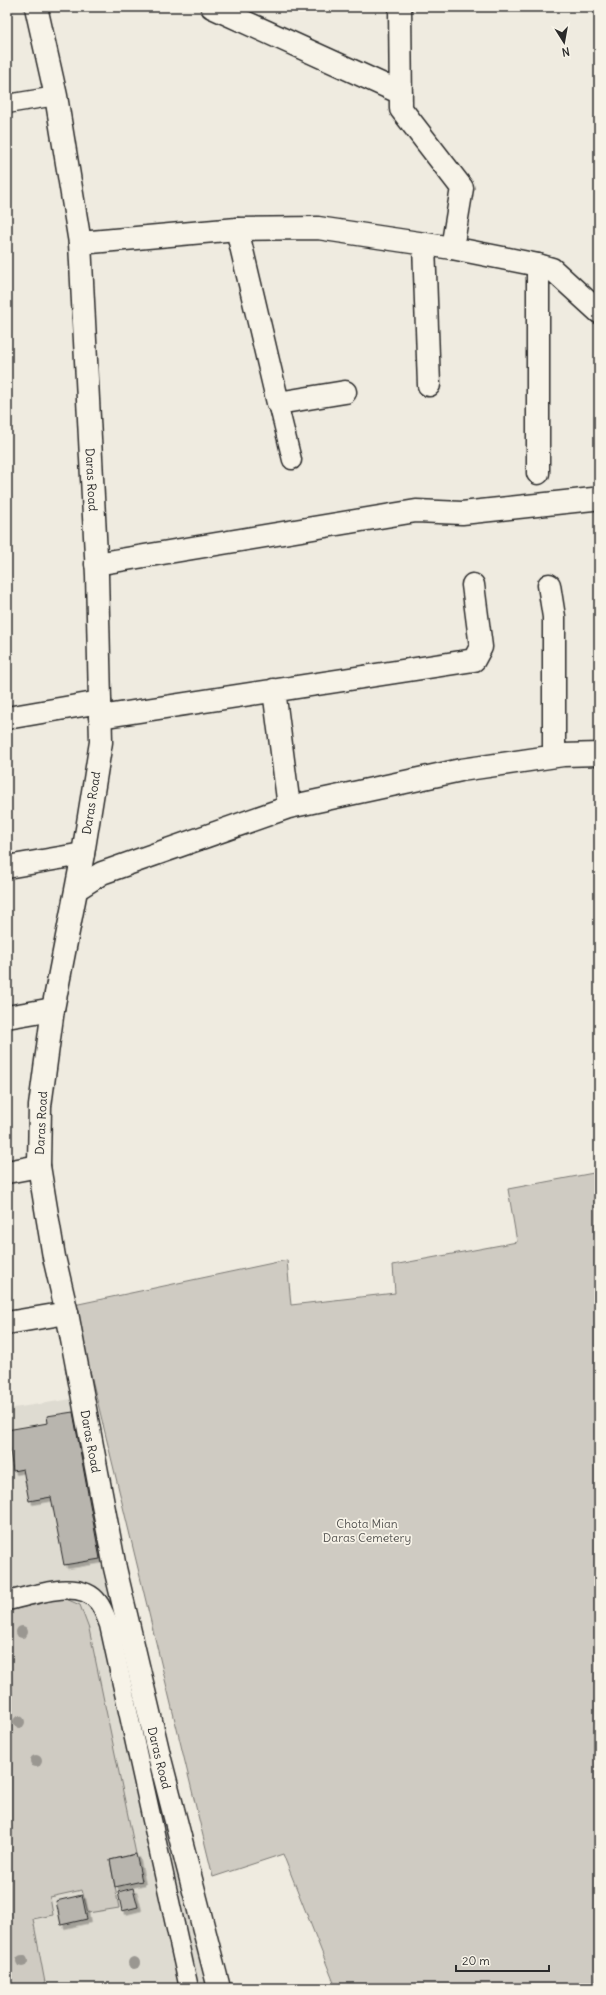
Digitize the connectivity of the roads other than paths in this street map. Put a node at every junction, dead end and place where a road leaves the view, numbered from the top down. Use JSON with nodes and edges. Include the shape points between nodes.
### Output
{"nodes":[{"id":1,"x":36,"y":7,"type":"edge"},
{"id":2,"x":212,"y":7,"type":"edge"},
{"id":3,"x":400,"y":7,"type":"edge"},
{"id":4,"x":401,"y":93,"type":"junction"},
{"id":5,"x":56,"y":96,"type":"junction"},
{"id":6,"x":7,"y":104,"type":"edge"},
{"id":7,"x":237,"y":229,"type":"junction"},
{"id":8,"x":80,"y":243,"type":"junction"},
{"id":9,"x":424,"y":245,"type":"junction"},
{"id":10,"x":452,"y":248,"type":"junction"},
{"id":11,"x":538,"y":265,"type":"junction"},
{"id":12,"x":599,"y":312,"type":"edge"},
{"id":13,"x":429,"y":385,"type":"dead end"},
{"id":14,"x":344,"y":392,"type":"dead end"},
{"id":15,"x":278,"y":403,"type":"junction"},
{"id":16,"x":292,"y":460,"type":"dead end"},
{"id":17,"x":538,"y":473,"type":"dead end"},
{"id":18,"x":593,"y":499,"type":"dead end"},
{"id":19,"x":96,"y":564,"type":"junction"},
{"id":20,"x":473,"y":585,"type":"dead end"},
{"id":21,"x":549,"y":585,"type":"dead end"},
{"id":22,"x":274,"y":690,"type":"junction"},
{"id":23,"x":100,"y":709,"type":"junction"},
{"id":24,"x":7,"y":718,"type":"edge"},
{"id":25,"x":599,"y":754,"type":"edge"},
{"id":26,"x":554,"y":756,"type":"junction"},
{"id":27,"x":289,"y":807,"type":"junction"},
{"id":28,"x":83,"y":854,"type":"junction"},
{"id":29,"x":7,"y":867,"type":"edge"},
{"id":30,"x":77,"y":888,"type":"junction"},
{"id":31,"x":53,"y":1009,"type":"junction"},
{"id":32,"x":7,"y":1017,"type":"edge"},
{"id":33,"x":39,"y":1166,"type":"junction"},
{"id":34,"x":7,"y":1172,"type":"edge"},
{"id":35,"x":67,"y":1313,"type":"junction"},
{"id":36,"x":7,"y":1323,"type":"edge"},
{"id":37,"x":7,"y":1601,"type":"edge"},
{"id":38,"x":189,"y":1988,"type":"edge"},
{"id":39,"x":219,"y":1988,"type":"edge"}],
"edges":[{"from":1,"to":5,"type":"street","name":"Daras Road"},
{"from":2,"to":4,"type":"street"},
{"from":3,"to":4,"type":"street"},
{"from":4,"to":10,"type":"street","via":[[401,109],[462,188]]},
{"from":5,"to":6,"type":"lane"},
{"from":5,"to":8,"type":"street","name":"Daras Road"},
{"from":7,"to":8,"type":"street"},
{"from":7,"to":9,"type":"street","via":[[318,228]]},
{"from":7,"to":15,"type":"street"},
{"from":8,"to":19,"type":"street","name":"Daras Road"},
{"from":9,"to":10,"type":"street"},
{"from":9,"to":13,"type":"street"},
{"from":10,"to":11,"type":"street"},
{"from":11,"to":12,"type":"street","via":[[552,269]]},
{"from":11,"to":17,"type":"street"},
{"from":14,"to":15,"type":"street"},
{"from":15,"to":16,"type":"lane"},
{"from":18,"to":19,"type":"street","via":[[462,513],[416,511]]},
{"from":19,"to":23,"type":"street","name":"Daras Road"},
{"from":20,"to":22,"type":"street","via":[[481,647],[474,660]]},
{"from":21,"to":26,"type":"street","via":[[554,617]]},
{"from":22,"to":23,"type":"street"},
{"from":22,"to":27,"type":"street"},
{"from":23,"to":24,"type":"street"},
{"from":23,"to":28,"type":"street","name":"Daras Road","via":[[101,742]]},
{"from":25,"to":26,"type":"street"},
{"from":26,"to":27,"type":"street","via":[[461,770]]},
{"from":27,"to":30,"type":"street","via":[[102,873]]},
{"from":28,"to":29,"type":"street"},
{"from":28,"to":30,"type":"street","name":"Daras Road"},
{"from":30,"to":31,"type":"street","name":"Daras Road"},
{"from":31,"to":32,"type":"street"},
{"from":31,"to":33,"type":"street","name":"Daras Road","via":[[40,1106]]},
{"from":33,"to":34,"type":"street"},
{"from":33,"to":35,"type":"street","name":"Daras Road","via":[[54,1257]]},
{"from":35,"to":36,"type":"street"},
{"from":35,"to":39,"type":"street","name":"Daras Road","via":[[115,1568],[160,1759]]},
{"from":37,"to":38,"type":"lane","via":[[69,1588],[85,1591],[98,1601],[109,1624]]}]}
